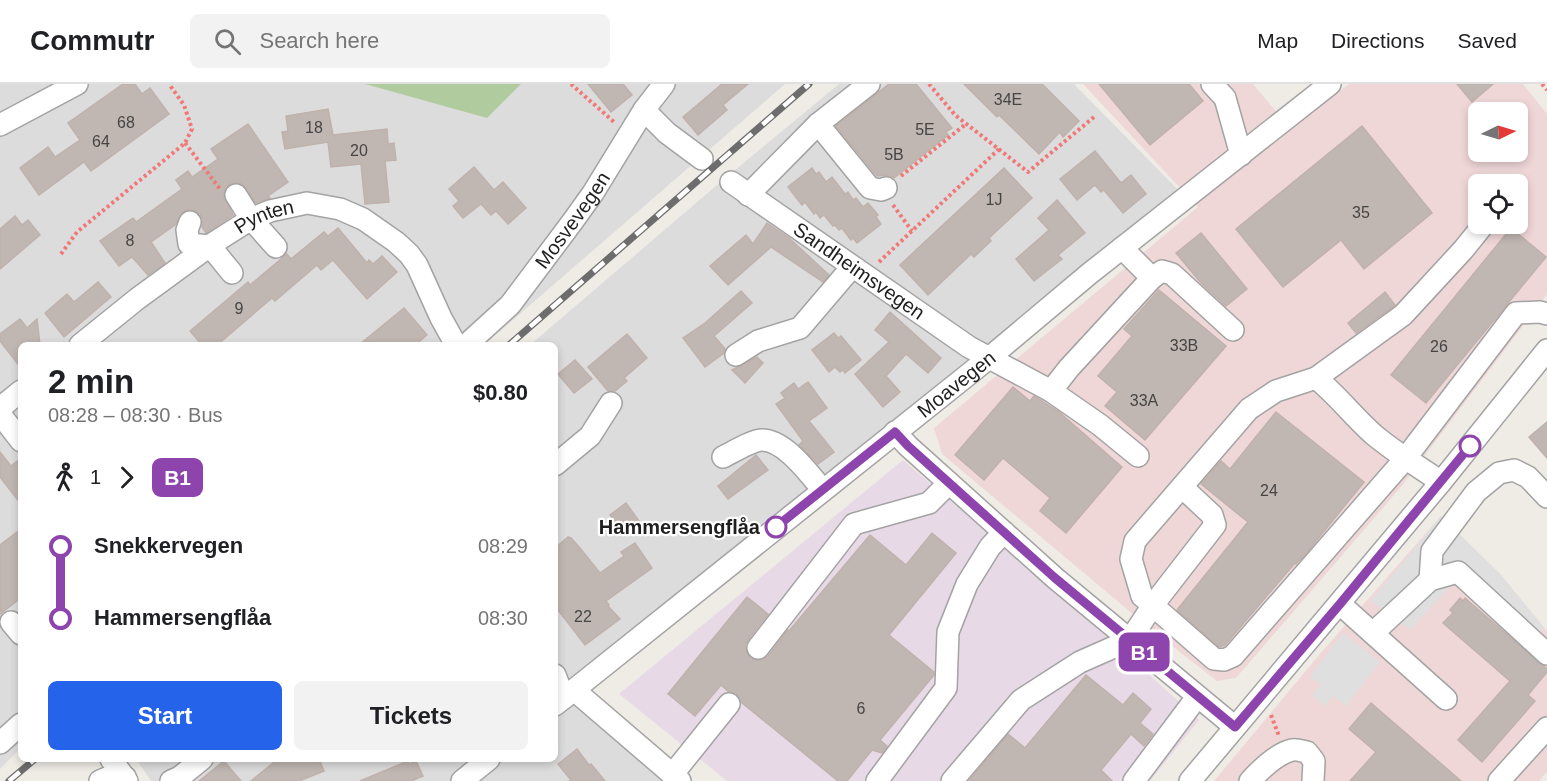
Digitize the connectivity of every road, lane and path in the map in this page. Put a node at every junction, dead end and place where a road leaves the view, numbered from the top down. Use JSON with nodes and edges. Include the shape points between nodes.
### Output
{"nodes":[{"id":1,"x":77,"y":84,"type":"edge"},
{"id":2,"x":169,"y":84,"type":"edge"},
{"id":3,"x":571,"y":84,"type":"edge"},
{"id":4,"x":664,"y":84,"type":"edge"},
{"id":5,"x":869,"y":84,"type":"edge"},
{"id":6,"x":930,"y":84,"type":"edge"},
{"id":7,"x":1212,"y":84,"type":"edge"},
{"id":8,"x":1330,"y":84,"type":"edge"},
{"id":9,"x":1542,"y":84,"type":"edge"},
{"id":10,"x":1547,"y":90,"type":"edge"},
{"id":11,"x":644,"y":110,"type":"junction"},
{"id":12,"x":1094,"y":117,"type":"dead end"},
{"id":13,"x":818,"y":124,"type":"junction"},
{"id":14,"x":966,"y":124,"type":"junction"},
{"id":15,"x":0,"y":125,"type":"edge"},
{"id":16,"x":627,"y":135,"type":"junction"},
{"id":17,"x":185,"y":143,"type":"junction"},
{"id":18,"x":999,"y":149,"type":"junction"},
{"id":19,"x":1241,"y":155,"type":"junction"},
{"id":20,"x":702,"y":159,"type":"dead end"},
{"id":21,"x":730,"y":182,"type":"dead end"},
{"id":22,"x":884,"y":189,"type":"junction"},
{"id":23,"x":747,"y":195,"type":"junction"},
{"id":24,"x":231,"y":196,"type":"joint"},
{"id":25,"x":251,"y":219,"type":"junction"},
{"id":26,"x":190,"y":222,"type":"dead end"},
{"id":27,"x":912,"y":231,"type":"junction"},
{"id":28,"x":1476,"y":234,"type":"edge"},
{"id":29,"x":210,"y":246,"type":"junction"},
{"id":30,"x":276,"y":247,"type":"dead end"},
{"id":31,"x":1122,"y":248,"type":"junction"},
{"id":32,"x":61,"y":254,"type":"dead end"},
{"id":33,"x":858,"y":272,"type":"junction"},
{"id":34,"x":232,"y":273,"type":"dead end"},
{"id":35,"x":1152,"y":278,"type":"junction"},
{"id":36,"x":1547,"y":314,"type":"edge"},
{"id":37,"x":1233,"y":330,"type":"dead end"},
{"id":38,"x":83,"y":342,"type":"edge"},
{"id":39,"x":454,"y":342,"type":"edge"},
{"id":40,"x":469,"y":342,"type":"edge"},
{"id":41,"x":1547,"y":350,"type":"edge"},
{"id":42,"x":736,"y":355,"type":"dead end"},
{"id":43,"x":989,"y":358,"type":"junction"},
{"id":44,"x":1316,"y":378,"type":"junction"},
{"id":45,"x":1051,"y":391,"type":"junction"},
{"id":46,"x":18,"y":395,"type":"edge"},
{"id":47,"x":611,"y":403,"type":"dead end"},
{"id":48,"x":0,"y":408,"type":"edge"},
{"id":49,"x":0,"y":414,"type":"edge"},
{"id":50,"x":895,"y":432,"type":"junction"},
{"id":51,"x":18,"y":437,"type":"edge"},
{"id":52,"x":1138,"y":456,"type":"dead end"},
{"id":53,"x":723,"y":457,"type":"dead end"},
{"id":54,"x":1405,"y":459,"type":"junction"},
{"id":55,"x":558,"y":463,"type":"edge"},
{"id":56,"x":1441,"y":482,"type":"junction"},
{"id":57,"x":949,"y":483,"type":"junction"},
{"id":58,"x":1182,"y":487,"type":"junction"},
{"id":59,"x":823,"y":490,"type":"junction"},
{"id":60,"x":1547,"y":497,"type":"edge"},
{"id":61,"x":1004,"y":532,"type":"junction"},
{"id":62,"x":1430,"y":580,"type":"junction"},
{"id":63,"x":1340,"y":604,"type":"junction"},
{"id":64,"x":1153,"y":605,"type":"junction"},
{"id":65,"x":1373,"y":633,"type":"junction"},
{"id":66,"x":1130,"y":640,"type":"junction"},
{"id":67,"x":758,"y":648,"type":"dead end"},
{"id":68,"x":1547,"y":654,"type":"edge"},
{"id":69,"x":558,"y":682,"type":"edge"},
{"id":70,"x":564,"y":697,"type":"edge"},
{"id":71,"x":1197,"y":697,"type":"junction"},
{"id":72,"x":1446,"y":699,"type":"dead end"},
{"id":73,"x":729,"y":704,"type":"dead end"},
{"id":74,"x":1268,"y":709,"type":"dead end"},
{"id":75,"x":18,"y":727,"type":"edge"},
{"id":76,"x":1235,"y":727,"type":"junction"},
{"id":77,"x":1547,"y":728,"type":"edge"},
{"id":78,"x":1,"y":741,"type":"edge"},
{"id":79,"x":1282,"y":755,"type":"junction"},
{"id":80,"x":113,"y":762,"type":"edge"},
{"id":81,"x":198,"y":762,"type":"edge"},
{"id":82,"x":485,"y":762,"type":"edge"},
{"id":83,"x":676,"y":778,"type":"edge"},
{"id":84,"x":126,"y":779,"type":"edge"},
{"id":85,"x":100,"y":781,"type":"edge"},
{"id":86,"x":171,"y":781,"type":"edge"},
{"id":87,"x":462,"y":781,"type":"edge"},
{"id":88,"x":877,"y":781,"type":"edge"},
{"id":89,"x":952,"y":781,"type":"edge"},
{"id":90,"x":1134,"y":781,"type":"edge"},
{"id":91,"x":1190,"y":781,"type":"edge"},
{"id":92,"x":1250,"y":781,"type":"edge"},
{"id":93,"x":1313,"y":781,"type":"edge"},
{"id":94,"x":1499,"y":781,"type":"edge"}],
"edges":[{"from":1,"to":15,"type":"street"},
{"from":2,"to":17,"type":"path","via":[[184,105],[192,129]]},
{"from":3,"to":16,"type":"path"},
{"from":4,"to":11,"type":"street","name":"Mosvevegen"},
{"from":5,"to":13,"type":"street"},
{"from":6,"to":14,"type":"path"},
{"from":7,"to":19,"type":"street","via":[[1225,99]]},
{"from":8,"to":19,"type":"street","name":"Moavegen"},
{"from":9,"to":10,"type":"path"},
{"from":11,"to":16,"type":"street","name":"Mosvevegen"},
{"from":11,"to":20,"type":"street"},
{"from":12,"to":18,"type":"path","via":[[1028,172]]},
{"from":13,"to":22,"type":"street","via":[[870,189]]},
{"from":13,"to":23,"type":"street"},
{"from":14,"to":18,"type":"path"},
{"from":14,"to":22,"type":"path"},
{"from":16,"to":40,"type":"street","name":"Mosvevegen","via":[[593,193],[510,304]]},
{"from":17,"to":24,"type":"path"},
{"from":17,"to":32,"type":"path","via":[[77,232]]},
{"from":18,"to":27,"type":"path"},
{"from":19,"to":31,"type":"street","name":"Moavegen"},
{"from":21,"to":23,"type":"street","name":"Sandheimsvegen"},
{"from":22,"to":27,"type":"path"},
{"from":23,"to":33,"type":"street","name":"Sandheimsvegen"},
{"from":24,"to":25,"type":"street"},
{"from":25,"to":29,"type":"street","name":"Pynten"},
{"from":25,"to":30,"type":"street"},
{"from":25,"to":39,"type":"street","name":"Pynten","via":[[307,203],[363,219],[396,242],[417,265]]},
{"from":26,"to":29,"type":"street","via":[[189,244]]},
{"from":27,"to":33,"type":"path"},
{"from":28,"to":44,"type":"street","via":[[1403,315]]},
{"from":29,"to":34,"type":"street"},
{"from":29,"to":38,"type":"street","name":"Pynten"},
{"from":31,"to":35,"type":"street"},
{"from":31,"to":43,"type":"street","name":"Moavegen"},
{"from":33,"to":42,"type":"street","via":[[800,328],[758,341]]},
{"from":33,"to":43,"type":"street","name":"Sandheimsvegen"},
{"from":35,"to":37,"type":"street","via":[[1162,271],[1172,274]]},
{"from":35,"to":45,"type":"street"},
{"from":36,"to":54,"type":"street","via":[[1516,313]]},
{"from":41,"to":56,"type":"street"},
{"from":43,"to":45,"type":"street","name":"Sandheimsvegen"},
{"from":43,"to":50,"type":"street","name":"Moavegen"},
{"from":44,"to":54,"type":"street"},
{"from":44,"to":58,"type":"street","via":[[1276,391],[1250,409]]},
{"from":45,"to":52,"type":"street","name":"Sandheimsvegen"},
{"from":46,"to":48,"type":"street"},
{"from":47,"to":55,"type":"street","via":[[590,436]]},
{"from":49,"to":51,"type":"street"},
{"from":50,"to":57,"type":"street"},
{"from":50,"to":59,"type":"street","name":"Moavegen"},
{"from":53,"to":59,"type":"street","via":[[760,440],[767,441],[791,455]]},
{"from":54,"to":56,"type":"street"},
{"from":54,"to":64,"type":"street","via":[[1233,656],[1214,659]]},
{"from":56,"to":63,"type":"street"},
{"from":57,"to":61,"type":"street"},
{"from":57,"to":67,"type":"street","via":[[929,503],[854,524]]},
{"from":58,"to":64,"type":"street","via":[[1135,541],[1131,559],[1142,596]]},
{"from":58,"to":64,"type":"street","via":[[1212,515],[1215,525]]},
{"from":59,"to":70,"type":"street","name":"Moavegen"},
{"from":60,"to":62,"type":"street","via":[[1528,477],[1514,470],[1499,474],[1476,492],[1432,551]]},
{"from":61,"to":66,"type":"street"},
{"from":61,"to":88,"type":"street","via":[[967,584],[948,632],[946,688]]},
{"from":62,"to":65,"type":"street"},
{"from":62,"to":68,"type":"street","via":[[1458,572]]},
{"from":63,"to":65,"type":"street"},
{"from":63,"to":76,"type":"street"},
{"from":64,"to":66,"type":"street"},
{"from":65,"to":72,"type":"street"},
{"from":66,"to":71,"type":"street"},
{"from":66,"to":89,"type":"street","via":[[1080,662],[1021,700]]},
{"from":69,"to":70,"type":"street"},
{"from":70,"to":83,"type":"street"},
{"from":71,"to":76,"type":"street"},
{"from":71,"to":90,"type":"street"},
{"from":73,"to":83,"type":"street"},
{"from":74,"to":79,"type":"path","via":[[1280,738]]},
{"from":75,"to":78,"type":"street"},
{"from":76,"to":91,"type":"street"},
{"from":77,"to":94,"type":"street"},
{"from":79,"to":92,"type":"street"},
{"from":79,"to":93,"type":"street","via":[[1293,750],[1306,752],[1314,760]]},
{"from":80,"to":84,"type":"street"},
{"from":81,"to":86,"type":"street"},
{"from":82,"to":87,"type":"street"},
{"from":84,"to":85,"type":"street"}]}
